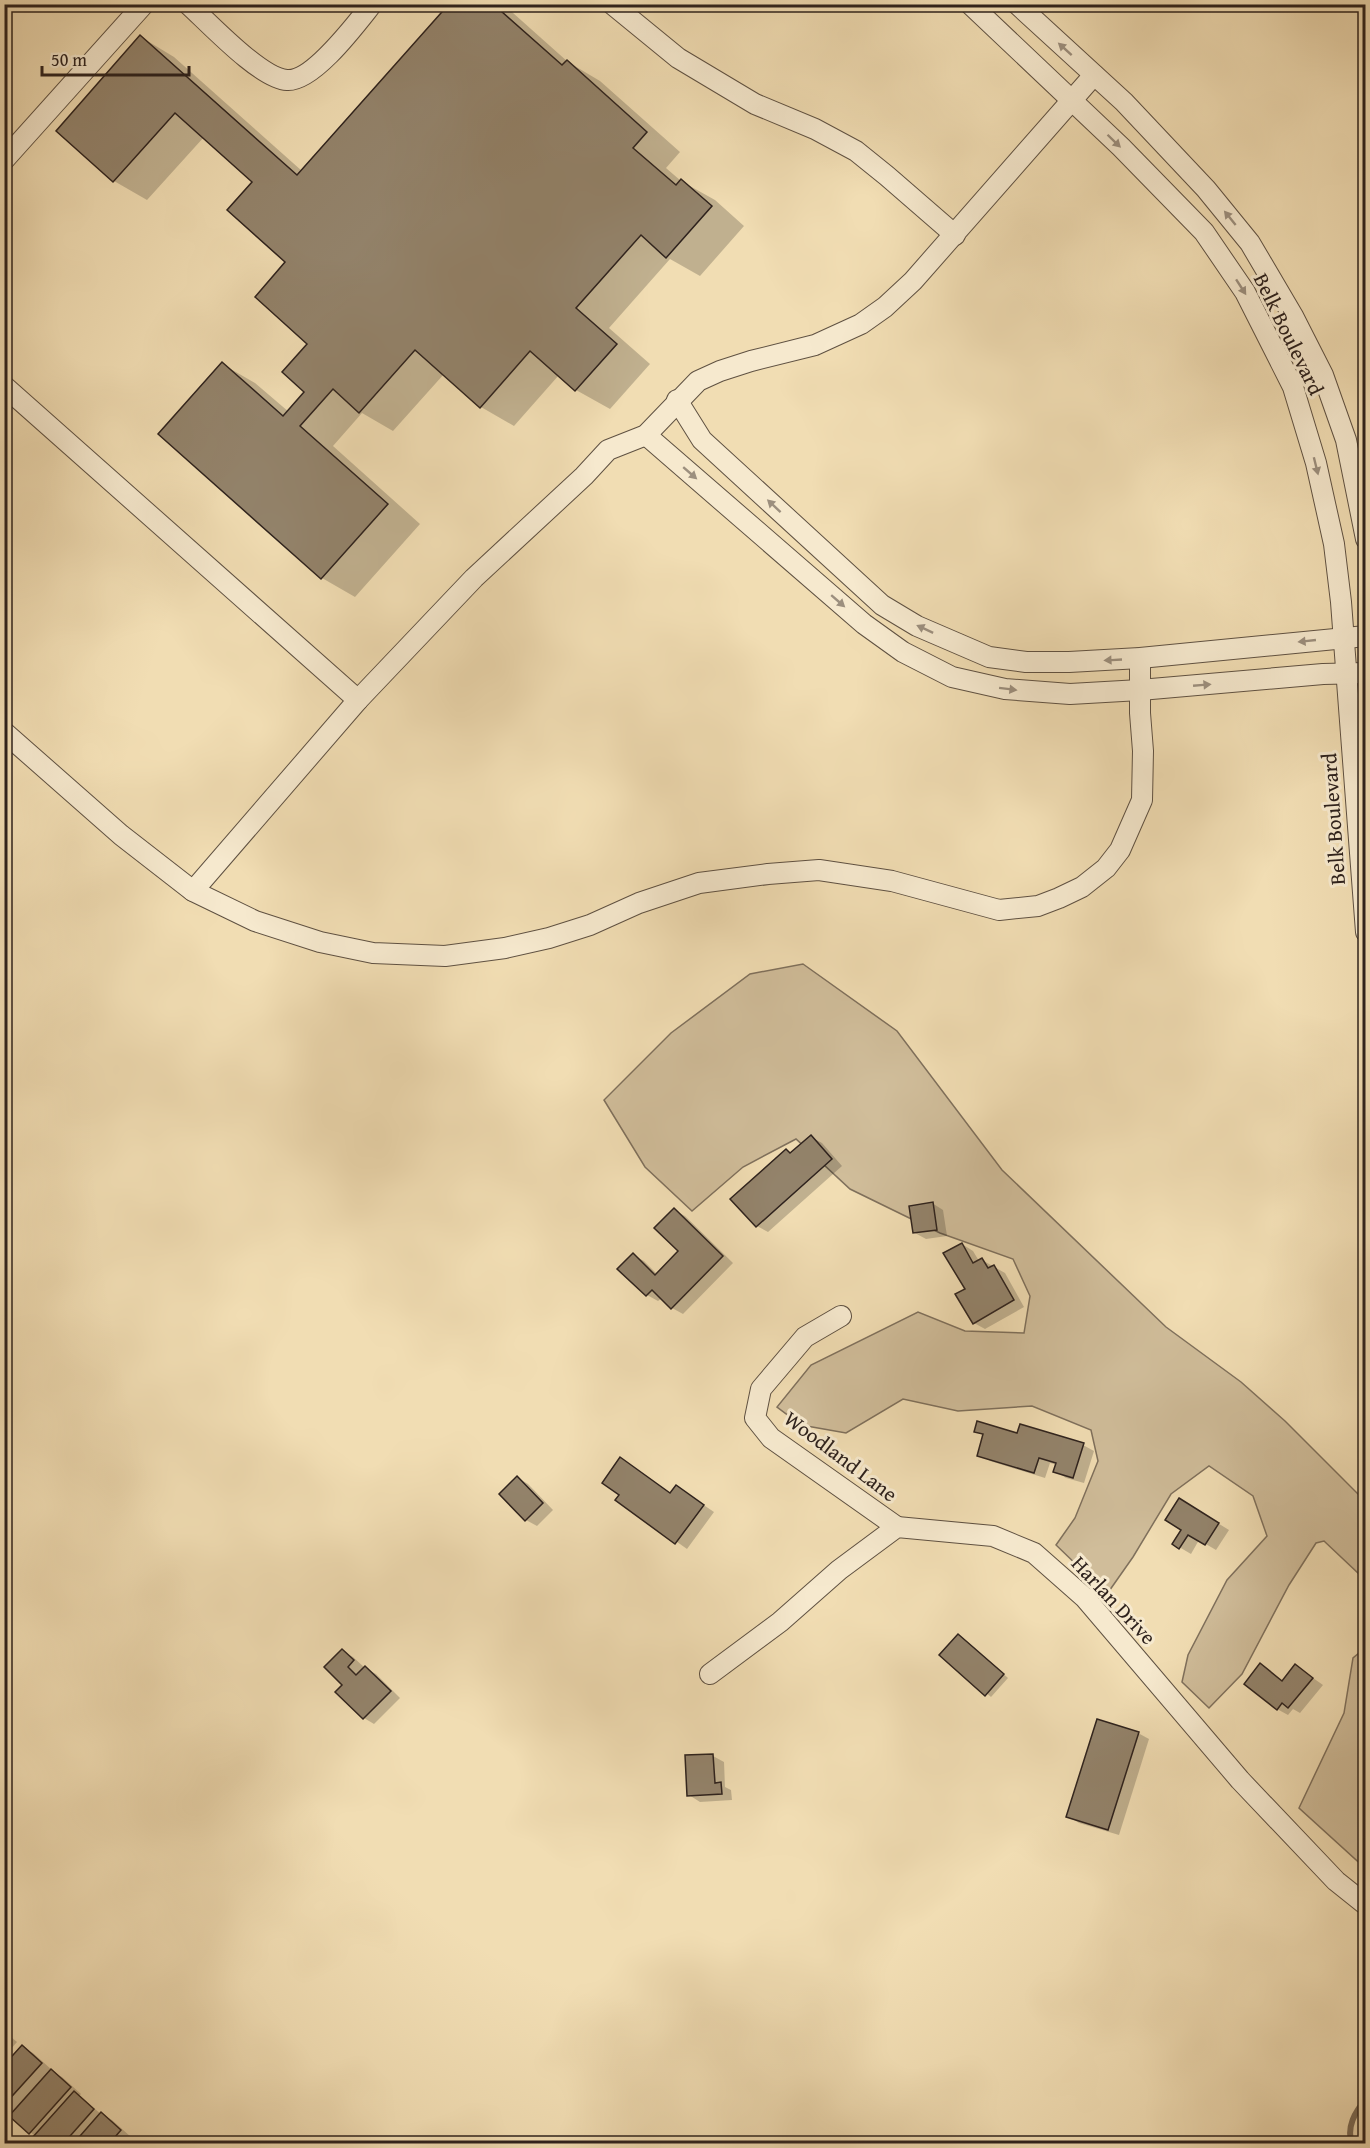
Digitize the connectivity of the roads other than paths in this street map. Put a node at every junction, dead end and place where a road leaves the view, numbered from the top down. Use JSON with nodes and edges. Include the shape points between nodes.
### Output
{"nodes":[{"id":1,"x":144,"y":4,"type":"edge"},
{"id":2,"x":188,"y":4,"type":"edge"},
{"id":3,"x":372,"y":4,"type":"edge"},
{"id":4,"x":612,"y":4,"type":"edge"},
{"id":5,"x":970,"y":4,"type":"edge"},
{"id":6,"x":1017,"y":4,"type":"edge"},
{"id":7,"x":1094,"y":75,"type":"junction"},
{"id":8,"x":1071,"y":100,"type":"junction"},
{"id":9,"x":4,"y":160,"type":"edge"},
{"id":10,"x":955,"y":235,"type":"junction"},
{"id":11,"x":4,"y":386,"type":"edge"},
{"id":12,"x":677,"y":400,"type":"junction"},
{"id":13,"x":646,"y":435,"type":"junction"},
{"id":14,"x":1365,"y":539,"type":"edge"},
{"id":15,"x":1365,"y":636,"type":"edge"},
{"id":16,"x":1343,"y":638,"type":"junction"},
{"id":17,"x":1140,"y":658,"type":"junction"},
{"id":18,"x":1356,"y":673,"type":"edge"},
{"id":19,"x":1140,"y":690,"type":"junction"},
{"id":20,"x":358,"y":700,"type":"junction"},
{"id":21,"x":4,"y":732,"type":"edge"},
{"id":22,"x":193,"y":891,"type":"junction"},
{"id":23,"x":1365,"y":932,"type":"edge"},
{"id":24,"x":841,"y":1316,"type":"dead end"},
{"id":25,"x":897,"y":1527,"type":"junction"},
{"id":26,"x":710,"y":1674,"type":"dead end"},
{"id":27,"x":1365,"y":1905,"type":"edge"}],
"edges":[{"from":1,"to":9,"type":"street"},
{"from":2,"to":3,"type":"street","via":[[263,70],[288,81],[307,74],[331,54]]},
{"from":4,"to":10,"type":"street","via":[[678,58],[755,104],[855,151]]},
{"from":5,"to":8,"type":"street","name":"Belk Boulevard"},
{"from":7,"to":6,"type":"street","name":"Belk Boulevard","one_way":true},
{"from":7,"to":8,"type":"street"},
{"from":14,"to":7,"type":"street","name":"Belk Boulevard","one_way":true,"via":[[1346,440],[1323,375],[1293,316],[1250,243],[1206,189]]},
{"from":8,"to":10,"type":"street"},
{"from":8,"to":16,"type":"street","name":"Belk Boulevard","one_way":true,"via":[[1204,232],[1256,313],[1293,387],[1316,463],[1334,544]]},
{"from":10,"to":12,"type":"street","via":[[913,282],[861,324],[815,345],[720,371],[698,381]]},
{"from":11,"to":20,"type":"street"},
{"from":12,"to":13,"type":"street"},
{"from":17,"to":12,"type":"street","one_way":true,"via":[[1026,662],[989,657],[918,626],[882,605],[702,440]]},
{"from":13,"to":19,"type":"street","one_way":true,"via":[[864,624],[932,667],[952,677],[1005,689],[1070,694]]},
{"from":13,"to":20,"type":"street","via":[[608,450],[474,578]]},
{"from":15,"to":16,"type":"street"},
{"from":16,"to":17,"type":"street","one_way":true},
{"from":16,"to":18,"type":"street","name":"Belk Boulevard"},
{"from":17,"to":19,"type":"street"},
{"from":19,"to":18,"type":"street","one_way":true},
{"from":18,"to":23,"type":"street","name":"Belk Boulevard"},
{"from":19,"to":22,"type":"street","via":[[1142,800],[1120,850],[1083,887],[1038,906],[999,910],[892,881],[819,870],[768,874],[699,883],[549,938],[445,956],[373,952],[320,942],[255,921]]},
{"from":20,"to":22,"type":"street"},
{"from":21,"to":22,"type":"street","via":[[121,835]]},
{"from":24,"to":25,"type":"street","name":"Woodland Lane","via":[[806,1337],[761,1389],[755,1418],[771,1438]]},
{"from":25,"to":26,"type":"street"},
{"from":25,"to":27,"type":"street","name":"Harlan Drive","via":[[993,1536],[1034,1553],[1085,1598],[1240,1780],[1336,1881]]}]}
